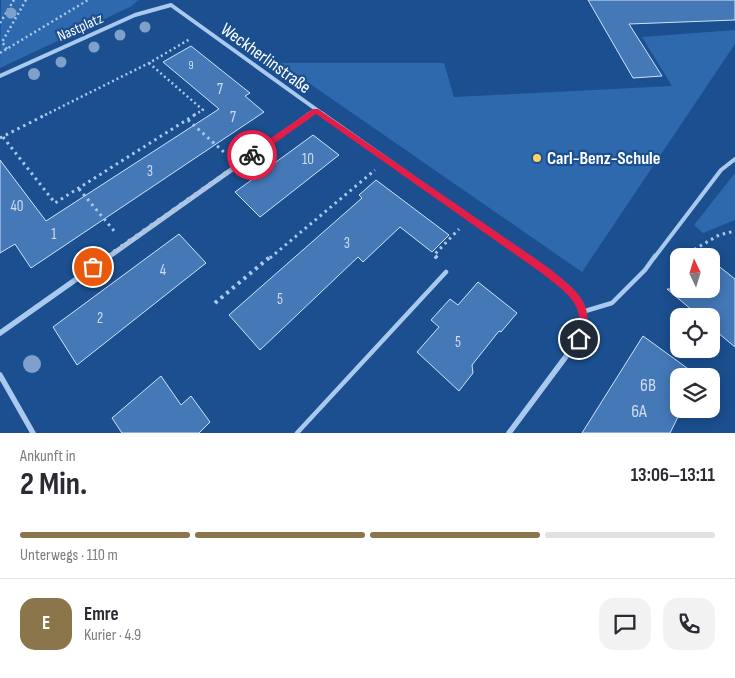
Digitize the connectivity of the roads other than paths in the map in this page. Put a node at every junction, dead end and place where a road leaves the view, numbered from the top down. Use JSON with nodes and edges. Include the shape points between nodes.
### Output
{"nodes":[{"id":1,"x":171,"y":5,"type":"joint"},
{"id":2,"x":0,"y":76,"type":"edge"},
{"id":3,"x":316,"y":110,"type":"junction"},
{"id":4,"x":735,"y":159,"type":"edge"},
{"id":5,"x":446,"y":272,"type":"road end"},
{"id":6,"x":582,"y":312,"type":"junction"},
{"id":7,"x":0,"y":332,"type":"edge"},
{"id":8,"x":0,"y":375,"type":"edge"},
{"id":9,"x":33,"y":433,"type":"edge"},
{"id":10,"x":297,"y":433,"type":"edge"},
{"id":11,"x":508,"y":433,"type":"edge"}],
"edges":[{"from":1,"to":2,"type":"street","name":"Nastplatz","via":[[135,15]]},
{"from":1,"to":3,"type":"street","name":"Weckherlinstraße"},
{"from":3,"to":6,"type":"street","name":"Weckherlinstraße","via":[[546,271],[576,296]]},
{"from":3,"to":7,"type":"street"},
{"from":4,"to":6,"type":"lane","via":[[721,170],[645,270],[612,303]]},
{"from":5,"to":10,"type":"lane"},
{"from":6,"to":11,"type":"street","via":[[584,323],[579,339]]},
{"from":8,"to":9,"type":"street"}]}
